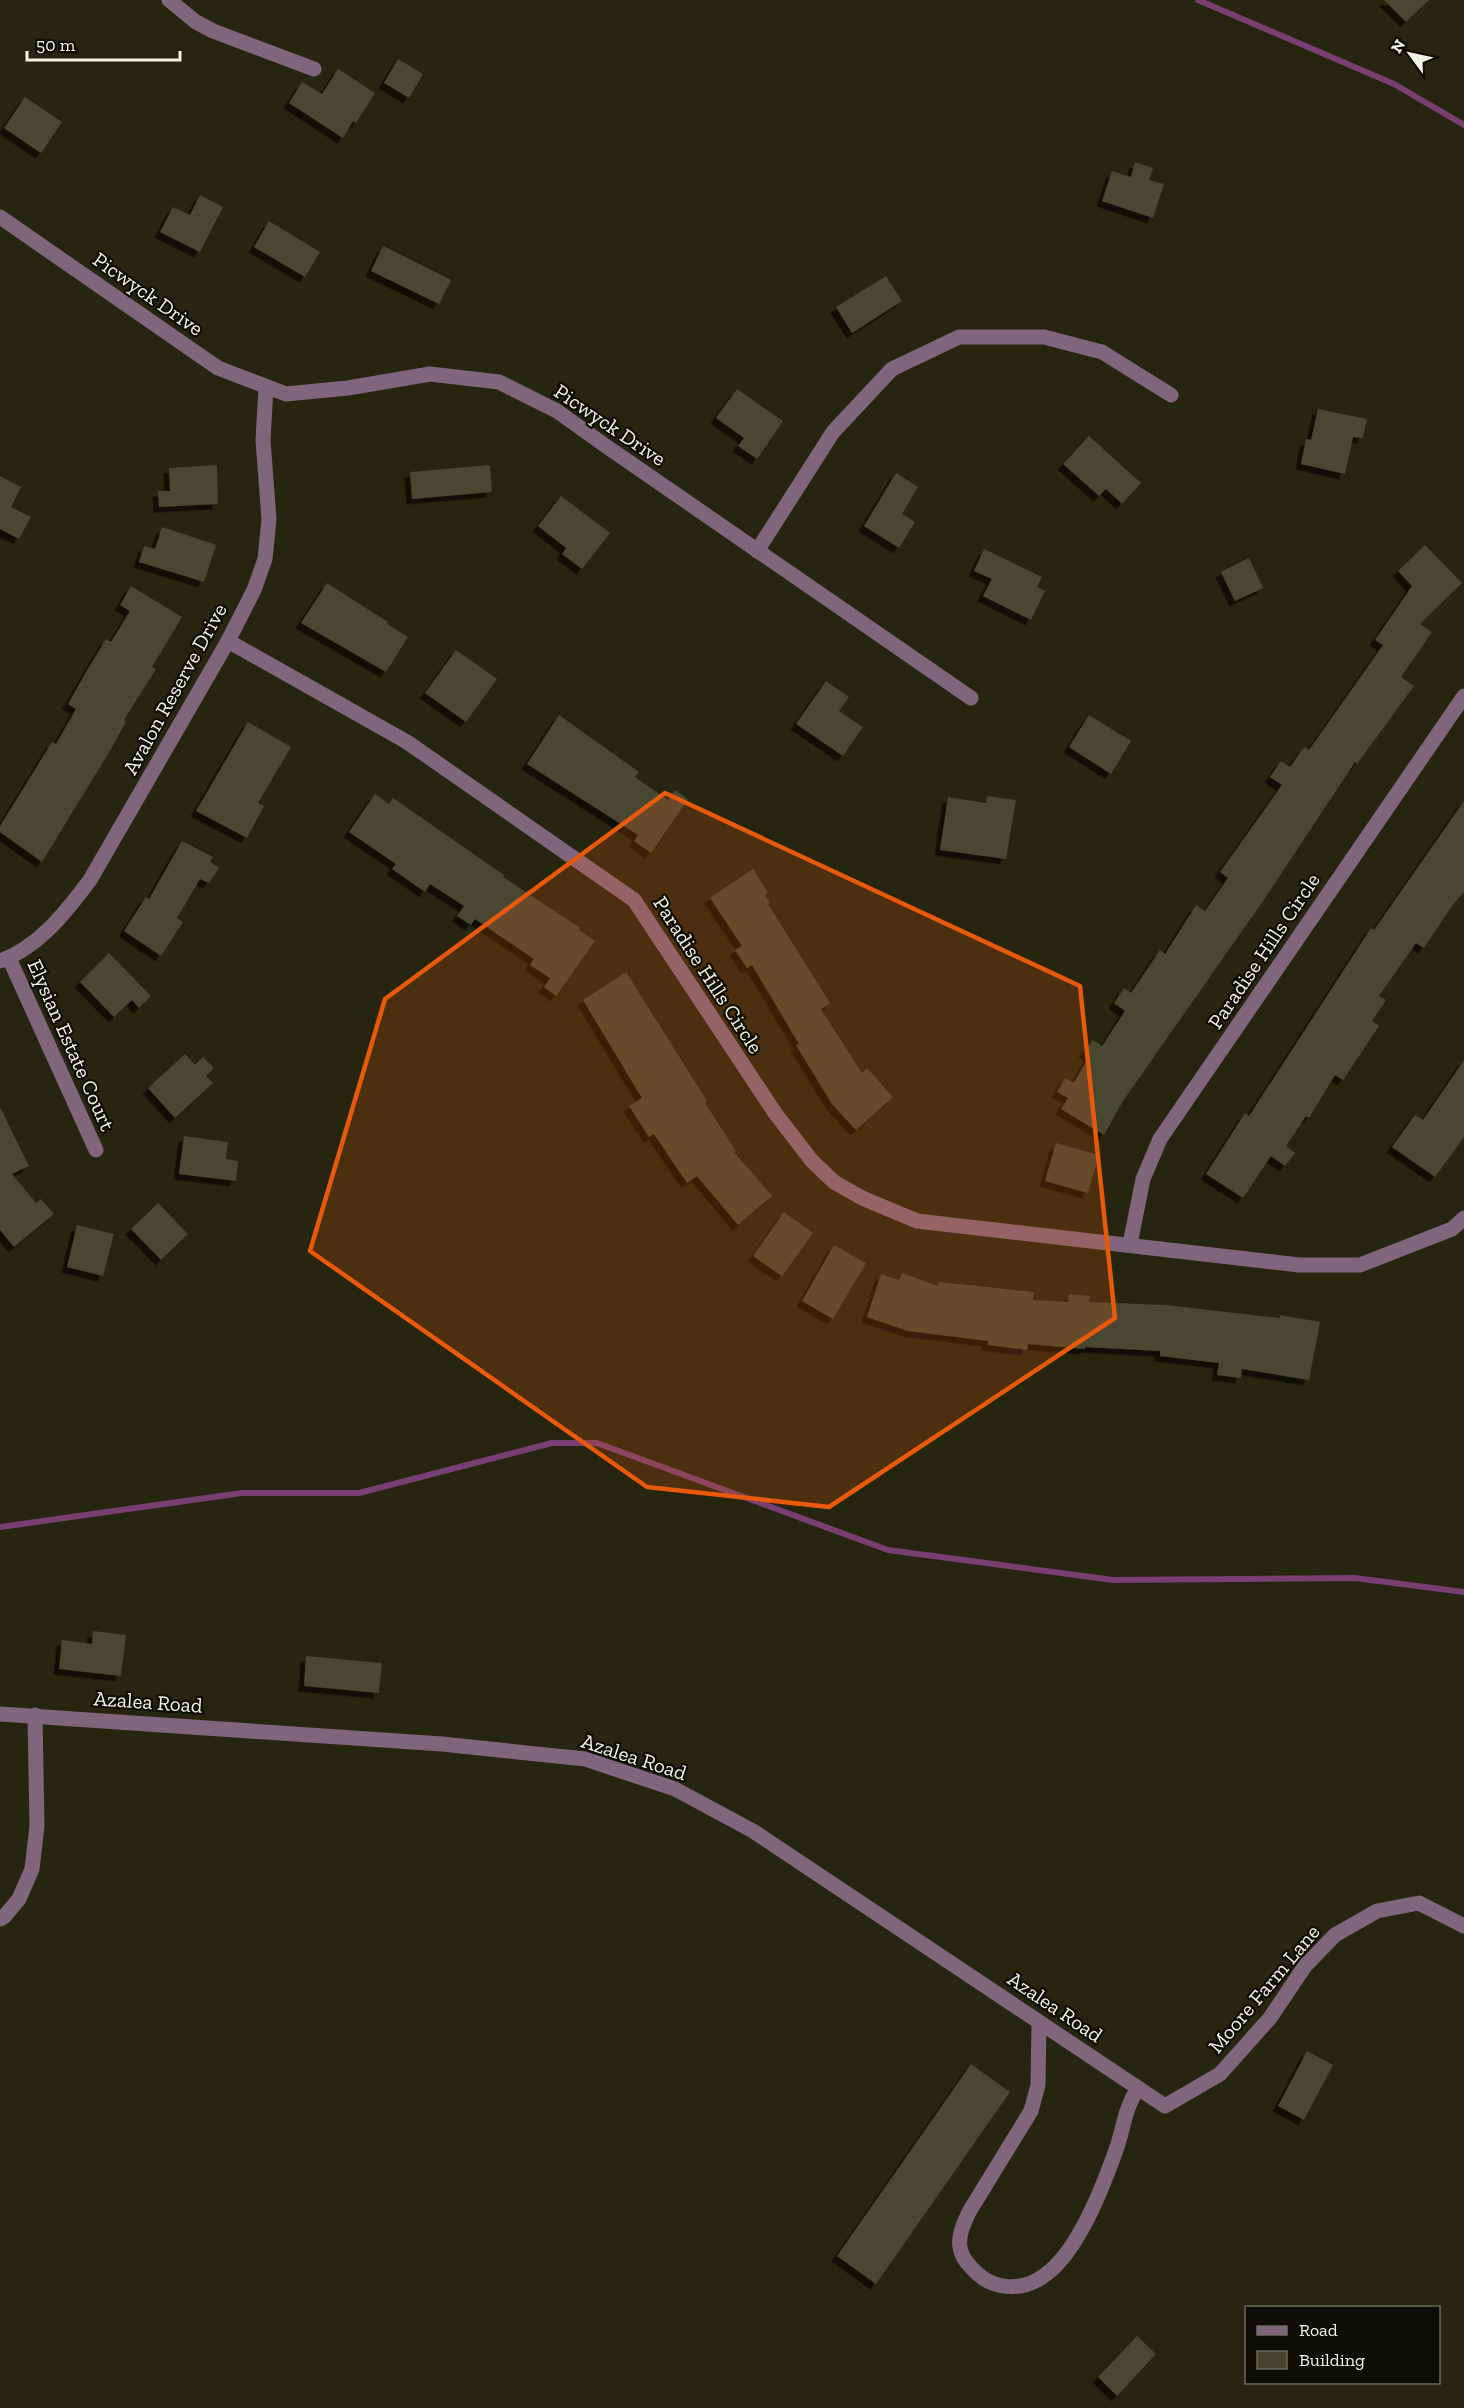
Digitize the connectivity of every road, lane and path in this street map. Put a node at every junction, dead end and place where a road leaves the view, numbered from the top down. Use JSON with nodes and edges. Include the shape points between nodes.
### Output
{"nodes":[{"id":1,"x":169,"y":0,"type":"edge"},
{"id":2,"x":314,"y":69,"type":"dead end"},
{"id":3,"x":0,"y":217,"type":"edge"},
{"id":4,"x":266,"y":387,"type":"junction"},
{"id":5,"x":1171,"y":395,"type":"dead end"},
{"id":6,"x":757,"y":550,"type":"junction"},
{"id":7,"x":228,"y":641,"type":"junction"},
{"id":8,"x":1464,"y":696,"type":"edge"},
{"id":9,"x":971,"y":698,"type":"dead end"},
{"id":10,"x":4,"y":959,"type":"edge"},
{"id":11,"x":96,"y":1150,"type":"dead end"},
{"id":12,"x":1464,"y":1218,"type":"edge"},
{"id":13,"x":1130,"y":1244,"type":"junction"},
{"id":14,"x":0,"y":1714,"type":"edge"},
{"id":15,"x":35,"y":1715,"type":"junction"},
{"id":16,"x":0,"y":1919,"type":"edge"},
{"id":17,"x":1464,"y":1926,"type":"edge"},
{"id":18,"x":1039,"y":2022,"type":"junction"},
{"id":19,"x":1138,"y":2088,"type":"junction"},
{"id":20,"x":1165,"y":2106,"type":"joint"}],
"edges":[{"from":1,"to":2,"type":"street","via":[[213,31]]},
{"from":3,"to":4,"type":"street","name":"Picwyck Drive","via":[[218,368]]},
{"from":4,"to":6,"type":"street","name":"Picwyck Drive","via":[[286,394],[430,374],[499,382],[558,411]]},
{"from":4,"to":7,"type":"street","name":"Avalon Reserve Drive","via":[[263,440],[270,519],[265,558]]},
{"from":5,"to":6,"type":"street","via":[[1102,352],[1044,337],[959,337],[892,369],[833,432]]},
{"from":6,"to":9,"type":"street","name":"Picwyck Drive"},
{"from":7,"to":10,"type":"street","name":"Avalon Reserve Drive","via":[[90,880],[65,913],[39,938]]},
{"from":7,"to":13,"type":"street","name":"Paradise Hills Circle","via":[[407,742],[634,900],[795,1142],[834,1182],[884,1209],[917,1221]]},
{"from":8,"to":13,"type":"street","name":"Paradise Hills Circle","via":[[1160,1139],[1143,1179]]},
{"from":10,"to":11,"type":"street","name":"Elysian Estate Court"},
{"from":12,"to":13,"type":"street","name":"Paradise Hills Circle","via":[[1452,1229],[1360,1265],[1299,1265]]},
{"from":14,"to":15,"type":"street","name":"Azalea Road"},
{"from":15,"to":16,"type":"street","via":[[36,1826],[32,1869],[19,1899]]},
{"from":15,"to":18,"type":"street","name":"Azalea Road","via":[[442,1744],[585,1759],[675,1789],[753,1831]]},
{"from":17,"to":20,"type":"street","name":"Moore Farm Lane","via":[[1419,1903],[1377,1911],[1335,1935],[1305,1966],[1270,2018],[1220,2074]]},
{"from":18,"to":19,"type":"street","name":"Azalea Road"},
{"from":18,"to":19,"type":"street","via":[[1038,2085],[1031,2111],[962,2229],[960,2248],[965,2260],[985,2280],[1012,2288],[1028,2284],[1046,2275],[1059,2261],[1080,2234],[1098,2196],[1119,2141],[1127,2106]]},
{"from":19,"to":20,"type":"street","name":"Azalea Road"}]}
